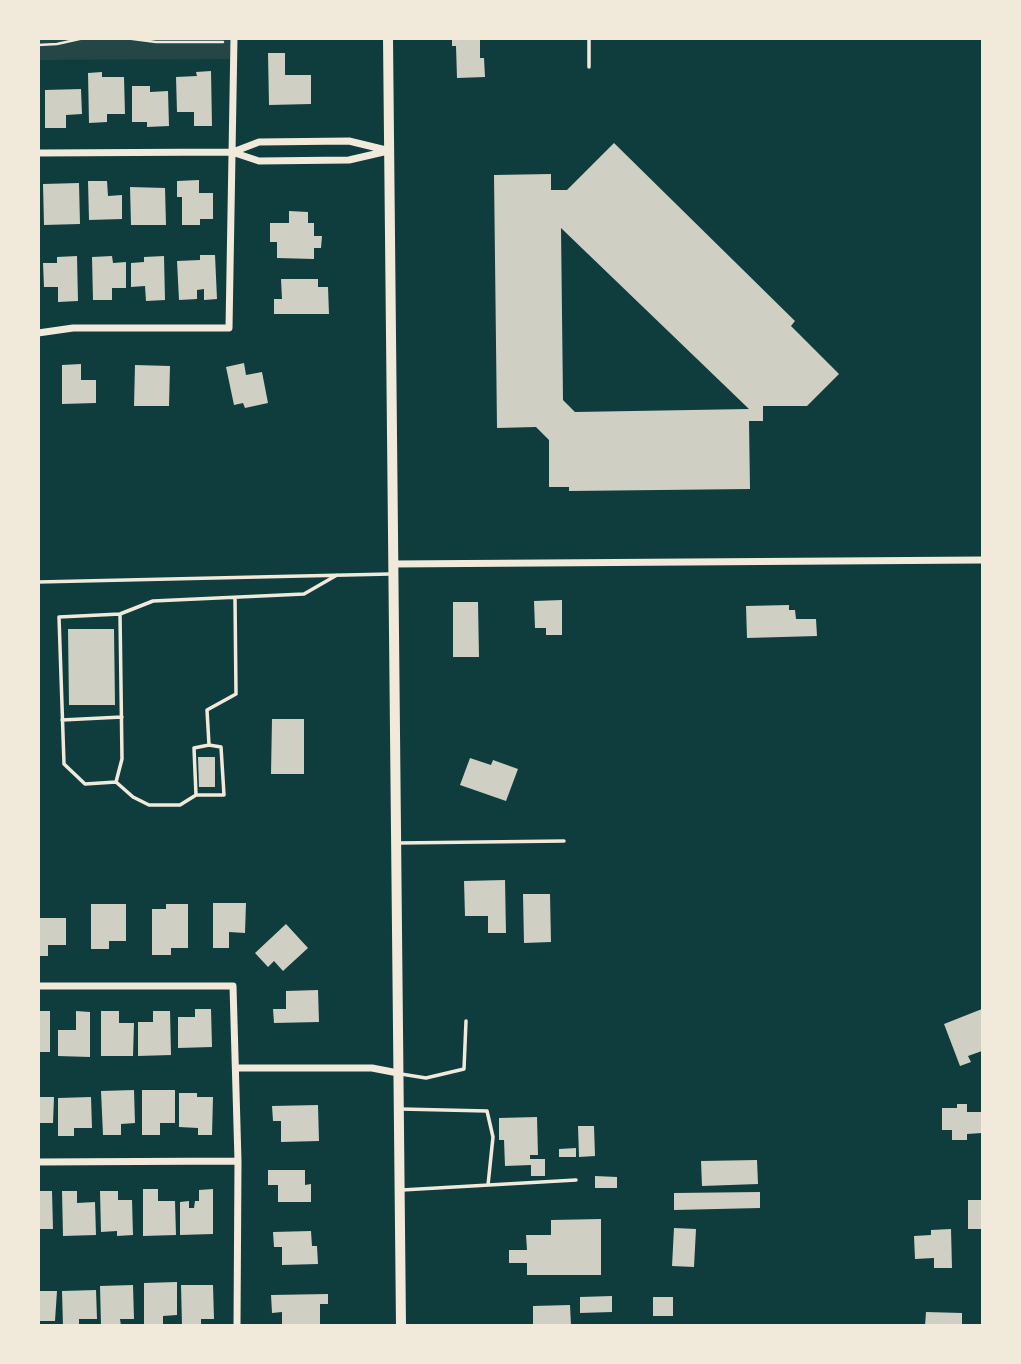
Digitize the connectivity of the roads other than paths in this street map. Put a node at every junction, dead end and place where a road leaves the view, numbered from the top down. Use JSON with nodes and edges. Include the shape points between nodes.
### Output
{"nodes":[{"id":1,"x":388,"y":38,"type":"edge"},
{"id":2,"x":589,"y":38,"type":"edge"},
{"id":3,"x":234,"y":40,"type":"edge"},
{"id":4,"x":589,"y":67,"type":"dead end"},
{"id":5,"x":388,"y":151,"type":"junction"},
{"id":6,"x":232,"y":152,"type":"junction"},
{"id":7,"x":38,"y":153,"type":"edge"},
{"id":8,"x":38,"y":333,"type":"edge"},
{"id":9,"x":982,"y":560,"type":"edge"},
{"id":10,"x":393,"y":569,"type":"junction"},
{"id":11,"x":337,"y":575,"type":"junction"},
{"id":12,"x":38,"y":582,"type":"edge"},
{"id":13,"x":235,"y":598,"type":"junction"},
{"id":14,"x":120,"y":614,"type":"junction"},
{"id":15,"x":122,"y":718,"type":"junction"},
{"id":16,"x":62,"y":720,"type":"junction"},
{"id":17,"x":209,"y":745,"type":"junction"},
{"id":18,"x":116,"y":782,"type":"junction"},
{"id":19,"x":196,"y":795,"type":"junction"},
{"id":20,"x":564,"y":841,"type":"dead end"},
{"id":21,"x":396,"y":843,"type":"junction"},
{"id":22,"x":38,"y":986,"type":"edge"},
{"id":23,"x":466,"y":1021,"type":"dead end"},
{"id":24,"x":237,"y":1068,"type":"junction"},
{"id":25,"x":398,"y":1073,"type":"junction"},
{"id":26,"x":399,"y":1109,"type":"junction"},
{"id":27,"x":238,"y":1161,"type":"junction"},
{"id":28,"x":38,"y":1162,"type":"edge"},
{"id":29,"x":576,"y":1180,"type":"dead end"},
{"id":30,"x":488,"y":1185,"type":"junction"},
{"id":31,"x":400,"y":1190,"type":"junction"},
{"id":32,"x":237,"y":1325,"type":"edge"},
{"id":33,"x":401,"y":1325,"type":"edge"}],
"edges":[{"from":1,"to":5,"type":"main road"},
{"from":2,"to":4,"type":"lane"},
{"from":3,"to":6,"type":"street"},
{"from":5,"to":6,"type":"street","via":[[349,160],[259,161]]},
{"from":5,"to":6,"type":"street","via":[[349,141],[259,142]]},
{"from":5,"to":10,"type":"main road"},
{"from":6,"to":7,"type":"street"},
{"from":6,"to":8,"type":"street","via":[[229,328],[73,328]]},
{"from":9,"to":10,"type":"street"},
{"from":10,"to":11,"type":"lane"},
{"from":10,"to":21,"type":"main road"},
{"from":11,"to":12,"type":"lane"},
{"from":11,"to":13,"type":"lane","via":[[304,594]]},
{"from":13,"to":14,"type":"lane","via":[[153,601]]},
{"from":13,"to":17,"type":"lane","via":[[236,694],[207,710]]},
{"from":14,"to":15,"type":"lane"},
{"from":14,"to":16,"type":"lane","via":[[59,617]]},
{"from":15,"to":16,"type":"lane"},
{"from":15,"to":18,"type":"lane","via":[[122,760]]},
{"from":16,"to":18,"type":"lane","via":[[64,764],[85,784]]},
{"from":17,"to":19,"type":"lane","via":[[194,748]]},
{"from":17,"to":19,"type":"lane","via":[[221,747],[223,795]]},
{"from":18,"to":19,"type":"lane","via":[[149,805],[180,805]]},
{"from":20,"to":21,"type":"lane"},
{"from":21,"to":25,"type":"main road"},
{"from":22,"to":24,"type":"street","via":[[233,986]]},
{"from":23,"to":25,"type":"lane","via":[[464,1069],[426,1078]]},
{"from":24,"to":25,"type":"street","via":[[372,1068]]},
{"from":24,"to":27,"type":"street"},
{"from":25,"to":26,"type":"main road"},
{"from":26,"to":30,"type":"lane","via":[[487,1111],[493,1137]]},
{"from":26,"to":31,"type":"main road"},
{"from":27,"to":28,"type":"street"},
{"from":27,"to":32,"type":"street"},
{"from":29,"to":30,"type":"lane"},
{"from":30,"to":31,"type":"lane"},
{"from":31,"to":33,"type":"main road"}]}
